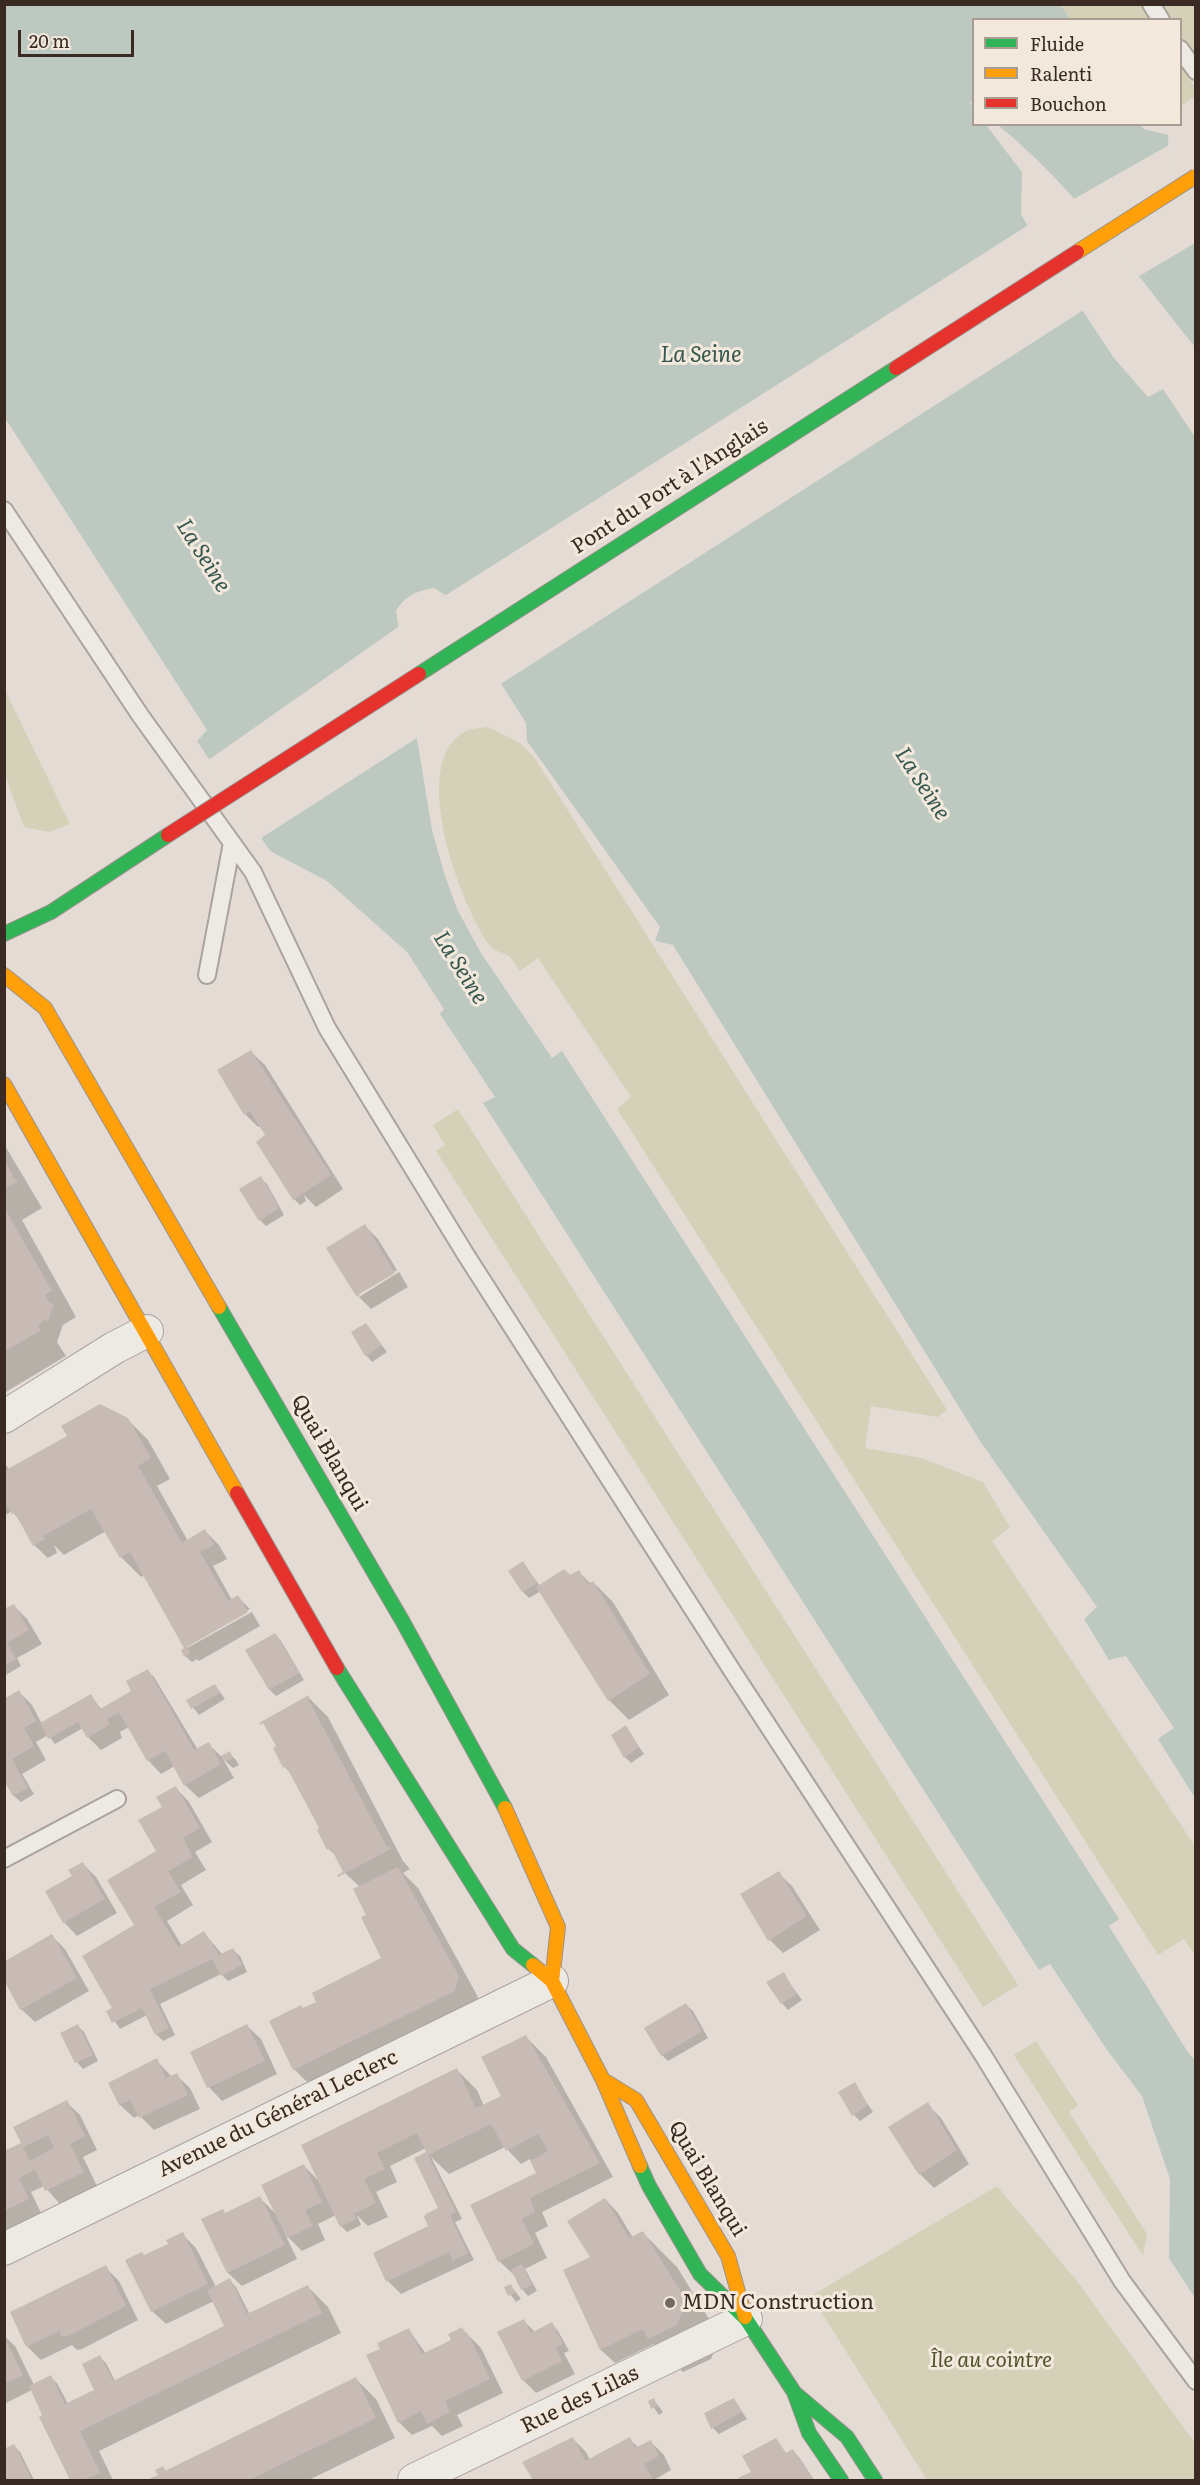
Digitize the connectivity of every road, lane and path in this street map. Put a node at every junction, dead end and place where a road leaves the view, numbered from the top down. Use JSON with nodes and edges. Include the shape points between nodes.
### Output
{"nodes":[{"id":1,"x":1151,"y":4,"type":"edge"},
{"id":2,"x":1160,"y":18,"type":"edge"},
{"id":3,"x":1182,"y":52,"type":"edge"},
{"id":4,"x":1196,"y":71,"type":"edge"},
{"id":5,"x":1196,"y":176,"type":"edge"},
{"id":6,"x":4,"y":510,"type":"edge"},
{"id":7,"x":231,"y":843,"type":"junction"},
{"id":8,"x":4,"y":934,"type":"edge"},
{"id":9,"x":4,"y":975,"type":"edge"},
{"id":10,"x":207,"y":975,"type":"dead end"},
{"id":11,"x":4,"y":1084,"type":"edge"},
{"id":12,"x":147,"y":1331,"type":"junction"},
{"id":13,"x":4,"y":1417,"type":"edge"},
{"id":14,"x":117,"y":1799,"type":"dead end"},
{"id":15,"x":4,"y":1859,"type":"edge"},
{"id":16,"x":552,"y":1980,"type":"junction"},
{"id":17,"x":603,"y":2080,"type":"junction"},
{"id":18,"x":4,"y":2249,"type":"edge"},
{"id":19,"x":746,"y":2319,"type":"junction"},
{"id":20,"x":1196,"y":2381,"type":"edge"},
{"id":21,"x":794,"y":2392,"type":"junction"},
{"id":22,"x":414,"y":2481,"type":"edge"},
{"id":23,"x":841,"y":2481,"type":"edge"},
{"id":24,"x":875,"y":2481,"type":"edge"}],
"edges":[{"from":1,"to":2,"type":"lane"},
{"from":3,"to":4,"type":"lane"},
{"from":5,"to":8,"type":"main road","name":"Pont du Port à l'Anglais","bridge":true,"via":[[51,912]]},
{"from":6,"to":7,"type":"lane","via":[[140,715]]},
{"from":7,"to":10,"type":"lane"},
{"from":7,"to":20,"type":"lane","via":[[253,872],[327,1028],[466,1255],[983,2055],[1122,2281]]},
{"from":9,"to":16,"type":"main road","name":"Quai Blanqui","via":[[45,1008],[498,1791],[558,1927]]},
{"from":11,"to":12,"type":"main road","name":"Quai Blanqui"},
{"from":12,"to":13,"type":"street"},
{"from":12,"to":16,"type":"main road","name":"Quai Blanqui","via":[[329,1655],[449,1848],[513,1949]]},
{"from":14,"to":15,"type":"lane"},
{"from":16,"to":17,"type":"main road","name":"Quai Blanqui"},
{"from":16,"to":18,"type":"street","name":"Avenue du Général Leclerc"},
{"from":17,"to":19,"type":"main road","name":"Quai Blanqui","via":[[649,2186],[700,2274]]},
{"from":17,"to":19,"type":"main road","name":"Quai Blanqui","via":[[636,2100],[728,2256]]},
{"from":19,"to":21,"type":"main road","name":"Quai Blanqui"},
{"from":19,"to":22,"type":"street","name":"Rue des Lilas"},
{"from":21,"to":23,"type":"main road","name":"Quai Blanqui","via":[[809,2433]]},
{"from":21,"to":24,"type":"main road","name":"Quai Blanqui","via":[[847,2437]]}]}
